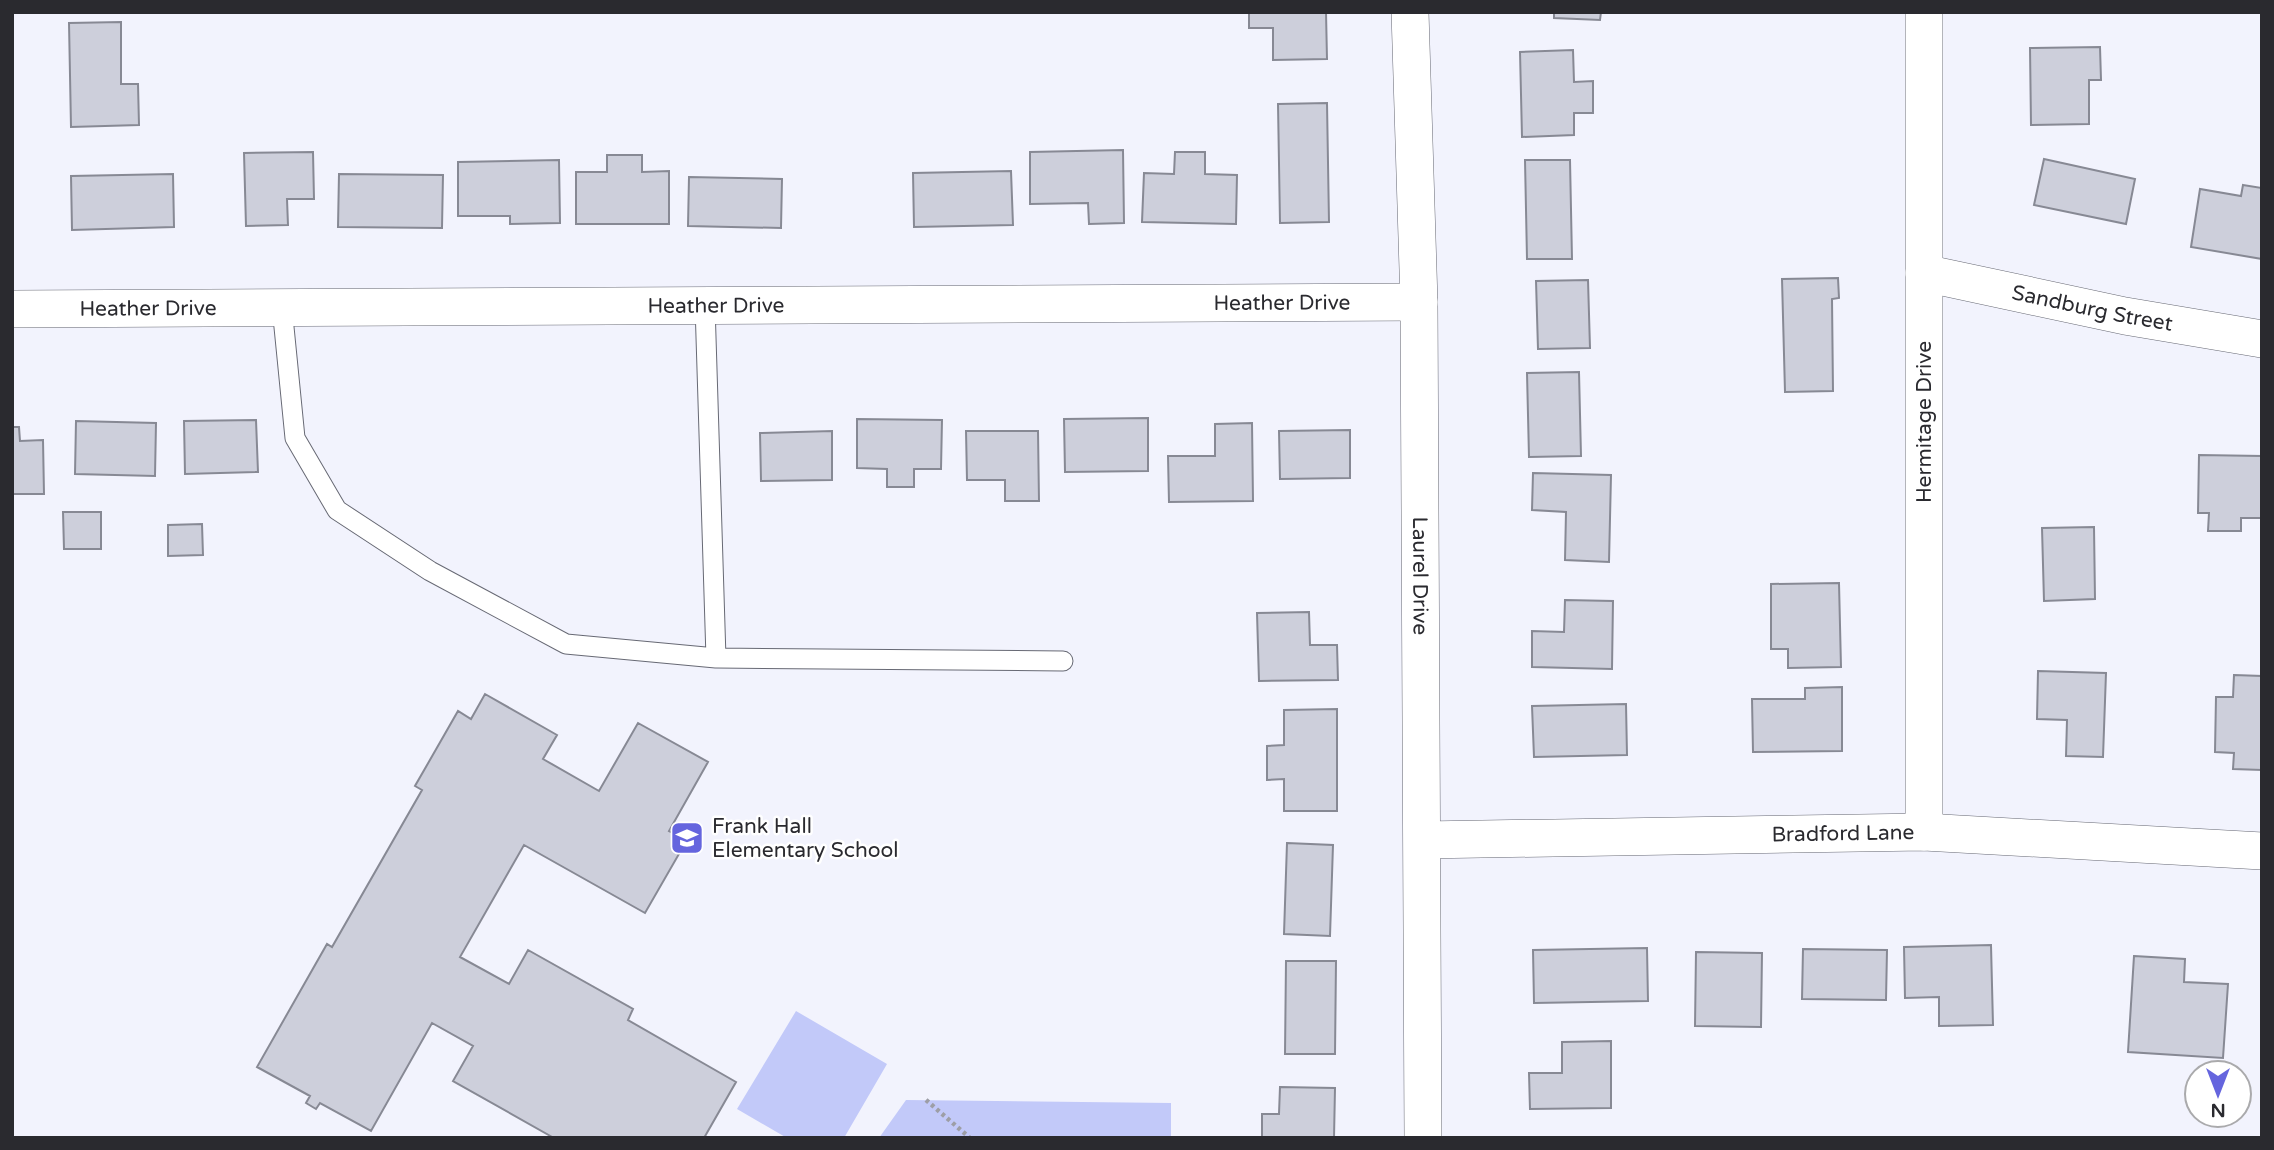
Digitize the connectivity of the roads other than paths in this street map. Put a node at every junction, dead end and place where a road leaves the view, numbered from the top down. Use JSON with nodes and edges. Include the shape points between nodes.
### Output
{"nodes":[{"id":1,"x":1410,"y":12,"type":"edge"},
{"id":2,"x":1924,"y":12,"type":"edge"},
{"id":3,"x":1924,"y":273,"type":"junction"},
{"id":4,"x":1419,"y":302,"type":"junction"},
{"id":5,"x":705,"y":305,"type":"junction"},
{"id":6,"x":282,"y":307,"type":"junction"},
{"id":7,"x":12,"y":309,"type":"edge"},
{"id":8,"x":2262,"y":339,"type":"edge"},
{"id":9,"x":716,"y":658,"type":"junction"},
{"id":10,"x":1063,"y":660,"type":"dead end"},
{"id":11,"x":1924,"y":832,"type":"junction"},
{"id":12,"x":1423,"y":840,"type":"junction"},
{"id":13,"x":2262,"y":851,"type":"edge"},
{"id":14,"x":1423,"y":1138,"type":"edge"}],
"edges":[{"from":1,"to":4,"type":"street","name":"Laurel Drive"},
{"from":2,"to":3,"type":"street","name":"Hermitage Drive"},
{"from":3,"to":8,"type":"street","name":"Sandburg Street","via":[[2125,316]]},
{"from":3,"to":11,"type":"street","name":"Hermitage Drive"},
{"from":4,"to":5,"type":"street","name":"Heather Drive"},
{"from":4,"to":12,"type":"street","name":"Laurel Drive"},
{"from":5,"to":6,"type":"street","name":"Heather Drive"},
{"from":5,"to":9,"type":"lane"},
{"from":6,"to":7,"type":"street","name":"Heather Drive"},
{"from":6,"to":9,"type":"lane","via":[[295,438],[337,510],[430,571],[565,644]]},
{"from":9,"to":10,"type":"lane"},
{"from":11,"to":12,"type":"street","name":"Bradford Lane"},
{"from":11,"to":13,"type":"street","name":"Bradford Lane"},
{"from":12,"to":14,"type":"street","name":"Laurel Drive"}]}
